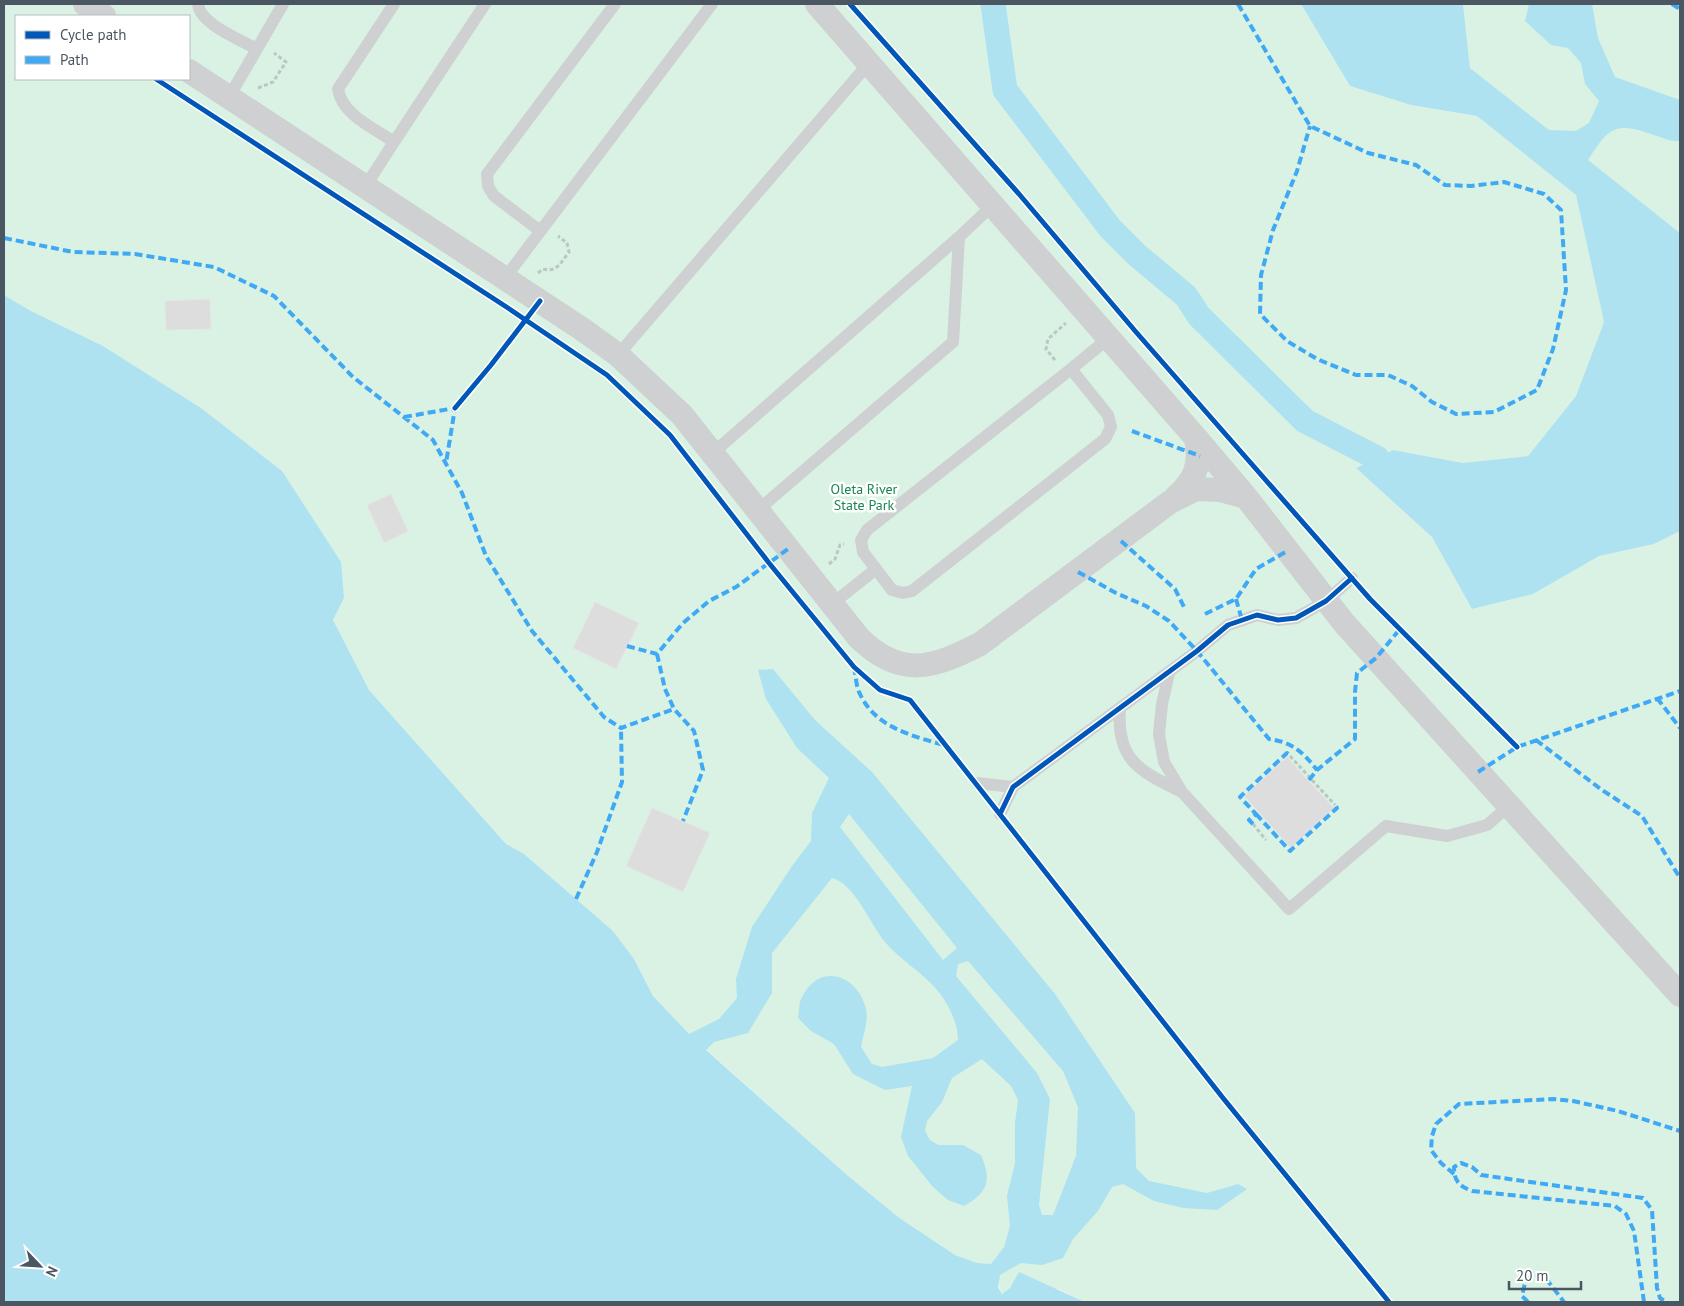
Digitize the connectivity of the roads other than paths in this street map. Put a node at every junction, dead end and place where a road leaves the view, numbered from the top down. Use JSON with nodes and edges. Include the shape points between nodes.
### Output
{"nodes":[{"id":1,"x":198,"y":4,"type":"edge"},
{"id":2,"x":284,"y":4,"type":"edge"},
{"id":3,"x":394,"y":4,"type":"edge"},
{"id":4,"x":485,"y":4,"type":"edge"},
{"id":5,"x":615,"y":4,"type":"edge"},
{"id":6,"x":712,"y":4,"type":"edge"},
{"id":7,"x":817,"y":4,"type":"edge"},
{"id":8,"x":257,"y":49,"type":"junction"},
{"id":9,"x":869,"y":63,"type":"junction"},
{"id":10,"x":190,"y":72,"type":"edge"},
{"id":11,"x":229,"y":97,"type":"junction"},
{"id":12,"x":394,"y":142,"type":"junction"},
{"id":13,"x":365,"y":187,"type":"junction"},
{"id":14,"x":994,"y":204,"type":"junction"},
{"id":15,"x":539,"y":230,"type":"junction"},
{"id":16,"x":959,"y":237,"type":"junction"},
{"id":17,"x":505,"y":278,"type":"junction"},
{"id":18,"x":1110,"y":337,"type":"junction"},
{"id":19,"x":618,"y":355,"type":"junction"},
{"id":20,"x":1071,"y":369,"type":"junction"},
{"id":21,"x":1196,"y":438,"type":"junction"},
{"id":22,"x":714,"y":453,"type":"junction"},
{"id":23,"x":1246,"y":497,"type":"junction"},
{"id":24,"x":1171,"y":502,"type":"junction"},
{"id":25,"x":758,"y":510,"type":"junction"},
{"id":26,"x":876,"y":569,"type":"junction"},
{"id":27,"x":1352,"y":578,"type":"dead end"},
{"id":28,"x":1326,"y":601,"type":"junction"},
{"id":29,"x":832,"y":604,"type":"junction"},
{"id":30,"x":1169,"y":673,"type":"junction"},
{"id":31,"x":1120,"y":708,"type":"junction"},
{"id":32,"x":976,"y":783,"type":"dead end"},
{"id":33,"x":1013,"y":787,"type":"junction"},
{"id":34,"x":1182,"y":792,"type":"junction"},
{"id":35,"x":1509,"y":806,"type":"junction"},
{"id":36,"x":1000,"y":814,"type":"dead end"},
{"id":37,"x":1680,"y":995,"type":"edge"}],
"edges":[{"from":1,"to":8,"type":"lane","via":[[205,20]]},
{"from":2,"to":8,"type":"lane"},
{"from":3,"to":12,"type":"lane","via":[[338,89],[346,109]]},
{"from":4,"to":12,"type":"lane"},
{"from":5,"to":15,"type":"lane","via":[[487,174],[488,186],[494,196]]},
{"from":6,"to":15,"type":"lane"},
{"from":7,"to":9,"type":"street"},
{"from":8,"to":11,"type":"lane"},
{"from":9,"to":14,"type":"street"},
{"from":9,"to":19,"type":"lane"},
{"from":10,"to":11,"type":"street"},
{"from":11,"to":13,"type":"street"},
{"from":12,"to":13,"type":"lane"},
{"from":13,"to":17,"type":"street"},
{"from":14,"to":16,"type":"lane"},
{"from":14,"to":18,"type":"street"},
{"from":15,"to":17,"type":"lane"},
{"from":16,"to":22,"type":"lane"},
{"from":16,"to":25,"type":"lane","via":[[953,342]]},
{"from":17,"to":19,"type":"street"},
{"from":18,"to":20,"type":"lane"},
{"from":18,"to":21,"type":"street"},
{"from":19,"to":22,"type":"street","via":[[682,415]]},
{"from":20,"to":26,"type":"lane","via":[[867,530],[861,540],[863,552]]},
{"from":20,"to":26,"type":"lane","via":[[1108,415],[1111,427],[1105,439],[912,591],[892,590]]},
{"from":21,"to":23,"type":"street"},
{"from":21,"to":24,"type":"street","via":[[1200,456],[1195,474]]},
{"from":22,"to":25,"type":"street"},
{"from":23,"to":24,"type":"street","via":[[1220,490],[1196,489]]},
{"from":23,"to":28,"type":"street"},
{"from":24,"to":29,"type":"street","via":[[980,644],[950,660],[923,666],[889,661],[873,652],[859,638]]},
{"from":25,"to":29,"type":"street"},
{"from":26,"to":29,"type":"lane"},
{"from":27,"to":28,"type":"lane"},
{"from":28,"to":30,"type":"lane","via":[[1296,618],[1278,620],[1257,615],[1228,625]]},
{"from":28,"to":35,"type":"street"},
{"from":30,"to":31,"type":"lane"},
{"from":30,"to":34,"type":"lane","via":[[1159,734],[1164,762]]},
{"from":31,"to":33,"type":"lane"},
{"from":31,"to":34,"type":"lane","via":[[1121,742],[1132,762],[1153,778]]},
{"from":32,"to":33,"type":"lane"},
{"from":33,"to":36,"type":"lane"},
{"from":34,"to":35,"type":"lane","via":[[1289,909],[1386,826],[1447,836],[1487,825]]},
{"from":35,"to":37,"type":"street"}]}
